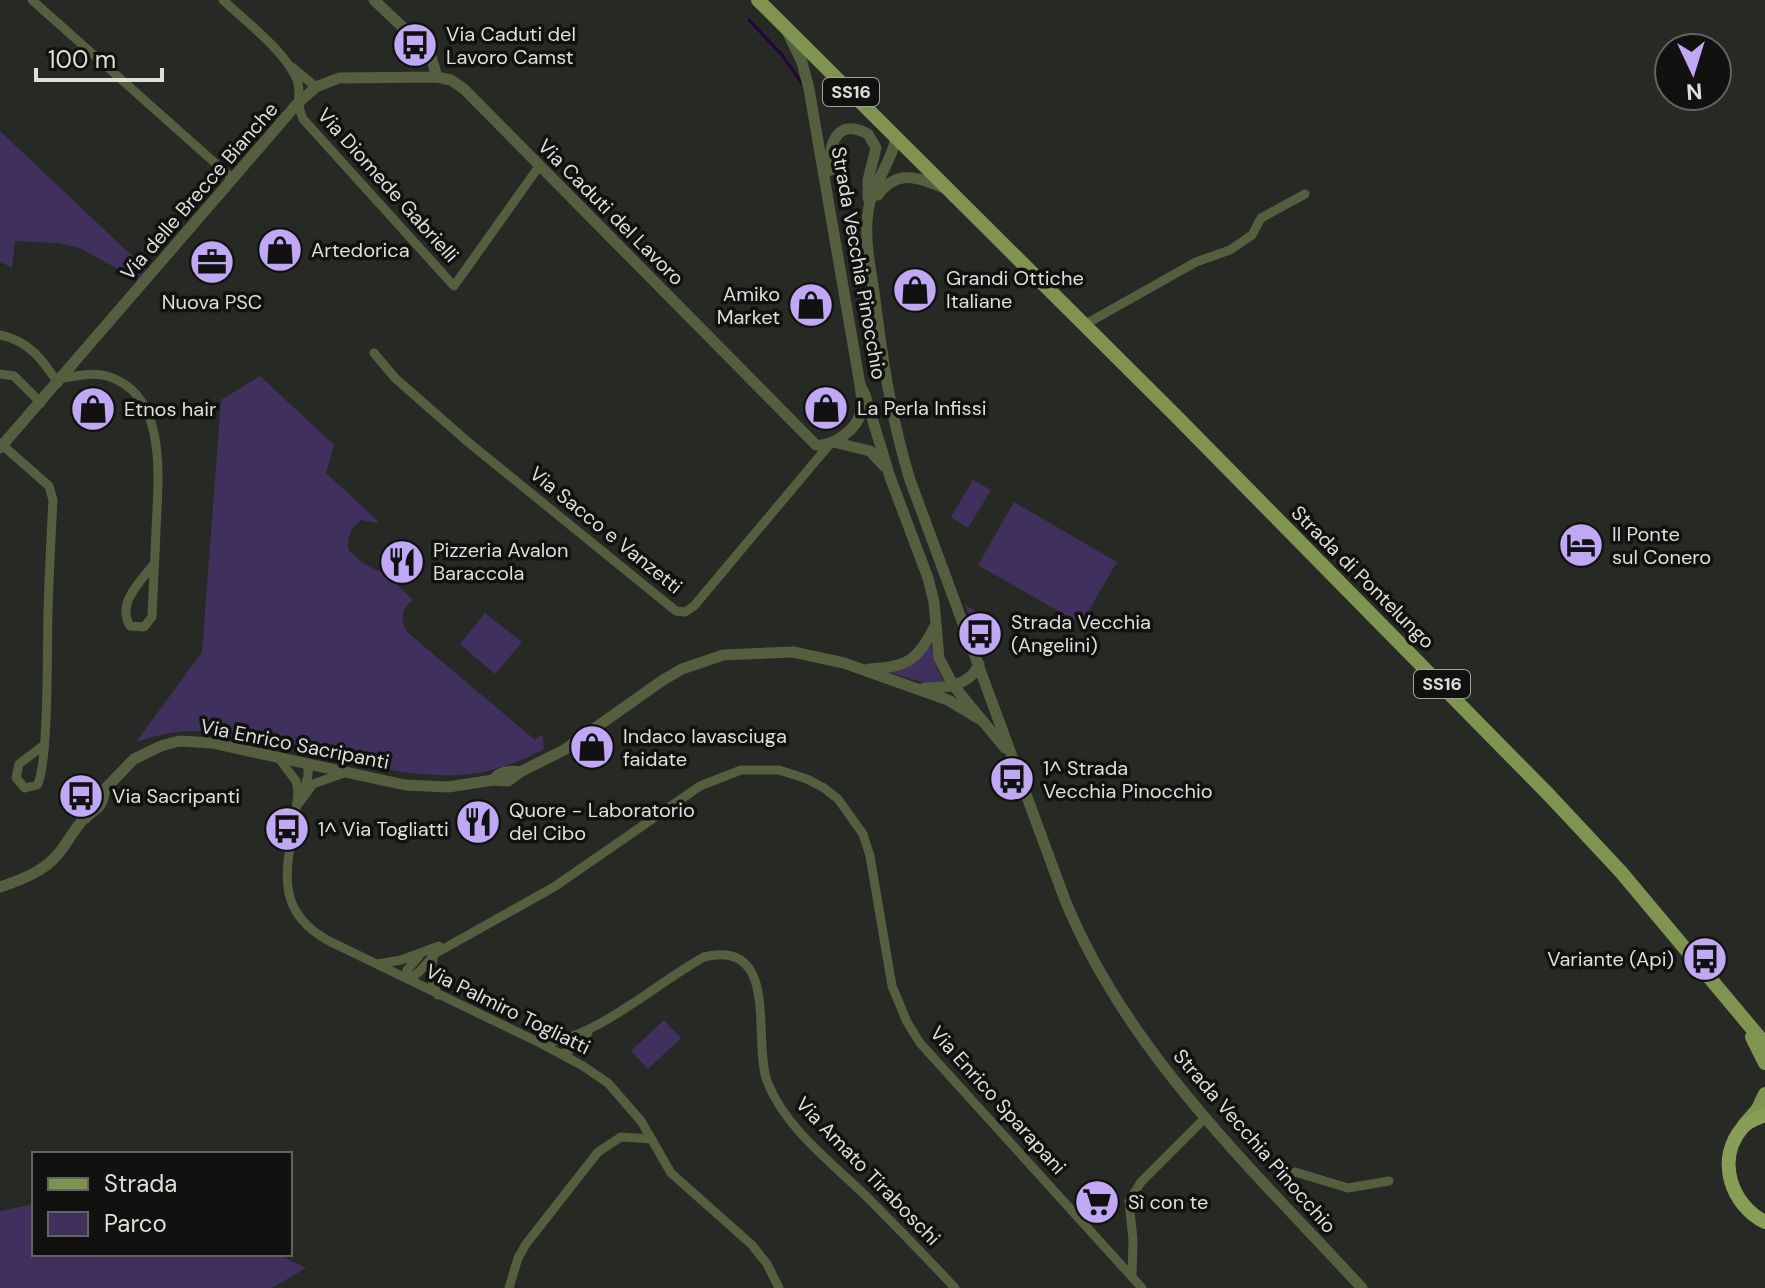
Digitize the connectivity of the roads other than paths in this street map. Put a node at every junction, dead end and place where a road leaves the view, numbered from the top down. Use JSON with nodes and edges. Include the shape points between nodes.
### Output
{"nodes":[{"id":1,"x":32,"y":0,"type":"edge"},
{"id":2,"x":223,"y":0,"type":"edge"},
{"id":3,"x":374,"y":0,"type":"edge"},
{"id":4,"x":758,"y":0,"type":"edge"},
{"id":5,"x":786,"y":28,"type":"junction"},
{"id":6,"x":290,"y":65,"type":"junction"},
{"id":7,"x":437,"y":77,"type":"junction"},
{"id":8,"x":316,"y":87,"type":"junction"},
{"id":9,"x":297,"y":104,"type":"junction"},
{"id":10,"x":896,"y":138,"type":"junction"},
{"id":11,"x":540,"y":165,"type":"junction"},
{"id":12,"x":233,"y":179,"type":"junction"},
{"id":13,"x":947,"y":189,"type":"junction"},
{"id":14,"x":1305,"y":194,"type":"dead end"},
{"id":15,"x":829,"y":199,"type":"junction"},
{"id":16,"x":868,"y":208,"type":"junction"},
{"id":17,"x":1084,"y":325,"type":"junction"},
{"id":18,"x":0,"y":335,"type":"edge"},
{"id":19,"x":374,"y":353,"type":"dead end"},
{"id":20,"x":0,"y":374,"type":"edge"},
{"id":21,"x":61,"y":381,"type":"junction"},
{"id":22,"x":860,"y":385,"type":"junction"},
{"id":23,"x":41,"y":403,"type":"junction"},
{"id":24,"x":831,"y":444,"type":"junction"},
{"id":25,"x":1,"y":446,"type":"edge"},
{"id":26,"x":890,"y":477,"type":"junction"},
{"id":27,"x":154,"y":564,"type":"junction"},
{"id":28,"x":935,"y":625,"type":"junction"},
{"id":29,"x":979,"y":664,"type":"junction"},
{"id":30,"x":862,"y":670,"type":"junction"},
{"id":31,"x":953,"y":685,"type":"junction"},
{"id":32,"x":920,"y":688,"type":"junction"},
{"id":33,"x":981,"y":720,"type":"junction"},
{"id":34,"x":44,"y":745,"type":"junction"},
{"id":35,"x":1009,"y":752,"type":"junction"},
{"id":36,"x":278,"y":757,"type":"junction"},
{"id":37,"x":308,"y":764,"type":"junction"},
{"id":38,"x":345,"y":772,"type":"junction"},
{"id":39,"x":301,"y":793,"type":"junction"},
{"id":40,"x":0,"y":887,"type":"edge"},
{"id":41,"x":454,"y":941,"type":"junction"},
{"id":42,"x":422,"y":952,"type":"junction"},
{"id":43,"x":436,"y":953,"type":"junction"},
{"id":44,"x":377,"y":964,"type":"junction"},
{"id":45,"x":409,"y":980,"type":"junction"},
{"id":46,"x":438,"y":995,"type":"junction"},
{"id":47,"x":1743,"y":1018,"type":"junction"},
{"id":48,"x":593,"y":1028,"type":"junction"},
{"id":49,"x":569,"y":1039,"type":"junction"},
{"id":50,"x":580,"y":1041,"type":"junction"},
{"id":51,"x":540,"y":1043,"type":"junction"},
{"id":52,"x":1765,"y":1044,"type":"edge"},
{"id":53,"x":561,"y":1054,"type":"junction"},
{"id":54,"x":1765,"y":1063,"type":"edge"},
{"id":55,"x":583,"y":1066,"type":"junction"},
{"id":56,"x":1765,"y":1094,"type":"edge"},
{"id":57,"x":1765,"y":1115,"type":"edge"},
{"id":58,"x":1205,"y":1118,"type":"junction"},
{"id":59,"x":1744,"y":1125,"type":"junction"},
{"id":60,"x":652,"y":1139,"type":"junction"},
{"id":61,"x":1295,"y":1172,"type":"dead end"},
{"id":62,"x":1389,"y":1181,"type":"dead end"},
{"id":63,"x":1765,"y":1222,"type":"edge"},
{"id":64,"x":1132,"y":1275,"type":"junction"},
{"id":65,"x":509,"y":1288,"type":"edge"},
{"id":66,"x":779,"y":1288,"type":"edge"},
{"id":67,"x":955,"y":1288,"type":"edge"},
{"id":68,"x":1142,"y":1288,"type":"edge"},
{"id":69,"x":1362,"y":1288,"type":"edge"}],
"edges":[{"from":1,"to":12,"type":"street"},
{"from":2,"to":6,"type":"street"},
{"from":3,"to":7,"type":"street","via":[[430,53]]},
{"from":4,"to":5,"type":"main road","number":"SS16"},
{"from":5,"to":10,"type":"main road","name":"Strada di Pontelungo","number":"SS16"},
{"from":5,"to":15,"type":"street","name":"Strada Vecchia Pinocchio","via":[[809,89]]},
{"from":6,"to":8,"type":"street"},
{"from":6,"to":9,"type":"street","via":[[299,85]]},
{"from":7,"to":8,"type":"street","name":"Via delle Brecce Bianche","via":[[339,78]]},
{"from":7,"to":11,"type":"street","name":"Via Caduti del Lavoro","via":[[464,89]]},
{"from":8,"to":9,"type":"street","name":"Via delle Brecce Bianche"},
{"from":9,"to":11,"type":"street","name":"Via Diomede Gabrielli","via":[[303,119],[454,286]]},
{"from":9,"to":12,"type":"street","name":"Via delle Brecce Bianche"},
{"from":10,"to":13,"type":"main road","name":"Strada di Pontelungo","number":"SS16"},
{"from":10,"to":16,"type":"street","name":"Strada Vecchia Pinocchio"},
{"from":11,"to":24,"type":"street","name":"Via Caduti del Lavoro","via":[[816,445]]},
{"from":12,"to":21,"type":"street","name":"Via delle Brecce Bianche"},
{"from":13,"to":16,"type":"street","name":"Strada Vecchia Pinocchio","via":[[913,177],[899,179],[885,185]]},
{"from":13,"to":17,"type":"main road","name":"Strada di Pontelungo","number":"SS16"},
{"from":14,"to":17,"type":"street","via":[[1261,218],[1252,235],[1230,250],[1196,262]]},
{"from":15,"to":16,"type":"street","via":[[831,143],[843,131],[862,131],[876,148]]},
{"from":15,"to":22,"type":"street","name":"Strada Vecchia Pinocchio"},
{"from":16,"to":29,"type":"street","name":"Strada Vecchia Pinocchio","via":[[871,274],[896,436]]},
{"from":17,"to":47,"type":"main road","name":"Strada di Pontelungo","number":"SS16","via":[[1550,796]]},
{"from":18,"to":21,"type":"street","via":[[30,346]]},
{"from":19,"to":24,"type":"street","name":"Via Sacco e Vanzetti","via":[[458,433],[676,611],[694,606]]},
{"from":20,"to":23,"type":"street","via":[[14,376]]},
{"from":21,"to":23,"type":"street","name":"Via delle Brecce Bianche"},
{"from":21,"to":27,"type":"street","via":[[108,376],[146,410],[158,450]]},
{"from":22,"to":24,"type":"street","name":"Via Sacco e Vanzetti","via":[[861,414]]},
{"from":22,"to":26,"type":"street","name":"Strada Vecchia Pinocchio"},
{"from":23,"to":25,"type":"street","name":"Via delle Brecce Bianche"},
{"from":24,"to":26,"type":"street","via":[[870,451]]},
{"from":25,"to":34,"type":"street","name":"Via delle Brecce Bianche","via":[[49,486],[53,500]]},
{"from":26,"to":28,"type":"street","name":"Strada Vecchia Pinocchio","via":[[928,578]]},
{"from":27,"to":27,"type":"street","via":[[128,599],[130,626],[144,627],[152,617]]},
{"from":28,"to":30,"type":"street","name":"Via Enrico Sacripanti","via":[[916,658],[891,668]]},
{"from":28,"to":31,"type":"street","name":"Strada Vecchia Pinocchio","via":[[939,658]]},
{"from":29,"to":31,"type":"street","via":[[972,676]]},
{"from":29,"to":35,"type":"street","name":"Strada Vecchia Pinocchio"},
{"from":30,"to":32,"type":"street","name":"Via Enrico Sacripanti"},
{"from":30,"to":38,"type":"street","name":"Via Enrico Sacripanti","via":[[793,652],[712,658],[663,680],[564,750],[520,772],[448,787]]},
{"from":31,"to":32,"type":"street","name":"Via Enrico Sacripanti"},
{"from":31,"to":33,"type":"street","name":"Strada Vecchia Pinocchio"},
{"from":32,"to":33,"type":"street","name":"Via Enrico Sacripanti"},
{"from":33,"to":35,"type":"street","name":"Strada Vecchia Pinocchio"},
{"from":34,"to":34,"type":"street","name":"Via delle Brecce Bianche","via":[[19,764],[16,778],[21,787],[31,788],[40,780]]},
{"from":35,"to":58,"type":"street","name":"Strada Vecchia Pinocchio","via":[[1089,954],[1121,1008]]},
{"from":36,"to":37,"type":"street","name":"Via Enrico Sacripanti"},
{"from":36,"to":39,"type":"street"},
{"from":36,"to":40,"type":"street","name":"Via Enrico Sacripanti","via":[[212,743],[161,746],[134,759],[105,789],[104,801],[57,857]]},
{"from":37,"to":38,"type":"street","name":"Via Enrico Sacripanti"},
{"from":37,"to":39,"type":"street","name":"Via Palmiro Togliatti"},
{"from":38,"to":39,"type":"street"},
{"from":39,"to":44,"type":"street","name":"Via Palmiro Togliatti","via":[[286,879],[290,902],[314,933]]},
{"from":41,"to":42,"type":"street","name":"Via Enrico Sparapani"},
{"from":41,"to":43,"type":"street","name":"Via Enrico Sparapani"},
{"from":41,"to":64,"type":"street","name":"Via Enrico Sparapani","via":[[554,887],[719,777],[765,769],[807,779],[838,799],[863,834],[892,986],[920,1043]]},
{"from":42,"to":44,"type":"street","name":"Via Enrico Sparapani"},
{"from":42,"to":45,"type":"street","via":[[407,970]]},
{"from":43,"to":45,"type":"street","name":"Via Enrico Sparapani"},
{"from":43,"to":46,"type":"street","via":[[430,968]]},
{"from":44,"to":45,"type":"street","name":"Via Palmiro Togliatti"},
{"from":45,"to":46,"type":"street","name":"Via Palmiro Togliatti"},
{"from":46,"to":51,"type":"street","name":"Via Palmiro Togliatti"},
{"from":47,"to":52,"type":"main road","name":"Strada di Pontelungo","number":"SS16"},
{"from":47,"to":54,"type":"main road"},
{"from":48,"to":49,"type":"street","name":"Via Amato Tiraboschi"},
{"from":48,"to":50,"type":"street","name":"Via Amato Tiraboschi"},
{"from":48,"to":67,"type":"street","name":"Via Amato Tiraboschi","via":[[704,957],[725,955],[748,967],[758,983],[767,1081],[786,1117]]},
{"from":49,"to":51,"type":"street","name":"Via Amato Tiraboschi"},
{"from":49,"to":53,"type":"street"},
{"from":50,"to":53,"type":"street","name":"Via Amato Tiraboschi"},
{"from":50,"to":55,"type":"street"},
{"from":51,"to":53,"type":"street","name":"Via Palmiro Togliatti"},
{"from":53,"to":55,"type":"street","name":"Via Palmiro Togliatti"},
{"from":55,"to":60,"type":"street","name":"Via Palmiro Togliatti","via":[[624,1099]]},
{"from":56,"to":59,"type":"main road"},
{"from":57,"to":59,"type":"highway"},
{"from":58,"to":64,"type":"street","via":[[1129,1201]]},
{"from":58,"to":69,"type":"street","name":"Strada Vecchia Pinocchio"},
{"from":59,"to":63,"type":"highway","via":[[1730,1157],[1731,1186],[1742,1207]]},
{"from":60,"to":65,"type":"street","via":[[621,1137],[598,1152],[526,1244]]},
{"from":60,"to":66,"type":"street","name":"Via Palmiro Togliatti","via":[[671,1173],[752,1245]]},
{"from":61,"to":62,"type":"street","via":[[1348,1188]]},
{"from":64,"to":68,"type":"street","name":"Via Enrico Sparapani"}]}
